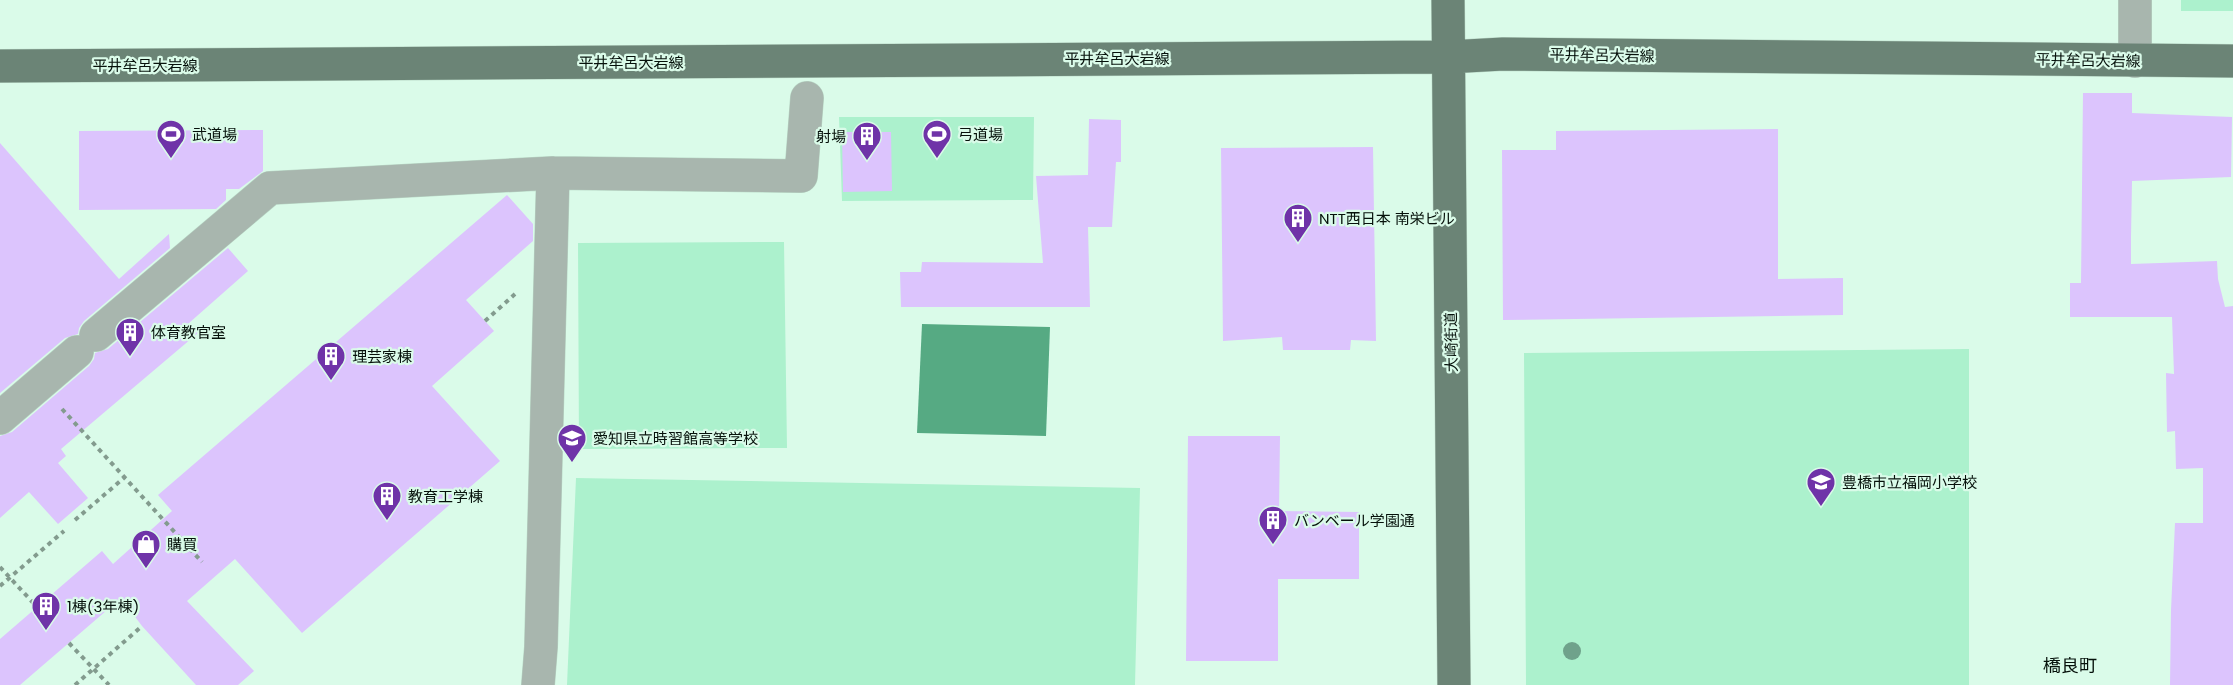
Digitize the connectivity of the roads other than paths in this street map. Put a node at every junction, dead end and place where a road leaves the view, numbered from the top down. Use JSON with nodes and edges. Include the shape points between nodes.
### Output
{"nodes":[{"id":1,"x":1448,"y":0,"type":"edge"},
{"id":2,"x":2135,"y":0,"type":"edge"},
{"id":3,"x":1449,"y":57,"type":"junction"},
{"id":4,"x":2136,"y":61,"type":"junction"},
{"id":5,"x":2233,"y":61,"type":"edge"},
{"id":6,"x":0,"y":66,"type":"edge"},
{"id":7,"x":807,"y":98,"type":"dead end"},
{"id":8,"x":553,"y":173,"type":"junction"},
{"id":9,"x":0,"y":418,"type":"edge"},
{"id":10,"x":538,"y":685,"type":"edge"},
{"id":11,"x":1454,"y":685,"type":"edge"}],
"edges":[{"from":1,"to":3,"type":"main road","name":"大崎街道"},
{"from":2,"to":4,"type":"street"},
{"from":3,"to":4,"type":"main road","name":"平井牟呂大岩線","via":[[1515,54]]},
{"from":3,"to":6,"type":"main road","name":"平井牟呂大岩線"},
{"from":3,"to":11,"type":"main road","name":"大崎街道"},
{"from":4,"to":5,"type":"main road","name":"平井牟呂大岩線"},
{"from":7,"to":8,"type":"street","via":[[801,176]]},
{"from":8,"to":9,"type":"street","via":[[270,188]]},
{"from":8,"to":10,"type":"street"}]}
